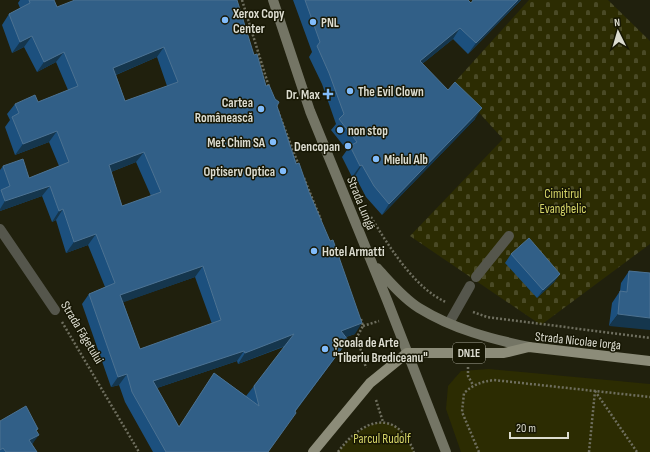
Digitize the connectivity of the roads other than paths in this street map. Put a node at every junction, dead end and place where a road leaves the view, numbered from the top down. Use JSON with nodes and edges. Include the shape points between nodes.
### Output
{"nodes":[{"id":1,"x":273,"y":0,"type":"edge"},
{"id":2,"x":0,"y":229,"type":"edge"},
{"id":3,"x":509,"y":236,"type":"dead end"},
{"id":4,"x":373,"y":264,"type":"junction"},
{"id":5,"x":55,"y":310,"type":"road end"},
{"id":6,"x":449,"y":323,"type":"junction"},
{"id":7,"x":529,"y":346,"type":"junction"},
{"id":8,"x":407,"y":353,"type":"junction"},
{"id":9,"x":650,"y":361,"type":"edge"},
{"id":10,"x":314,"y":452,"type":"edge"},
{"id":11,"x":446,"y":452,"type":"edge"}],
"edges":[{"from":1,"to":4,"type":"main road","name":"Strada Lungă","via":[[310,111]]},
{"from":2,"to":5,"type":"street","name":"Strada Făgetului"},
{"from":3,"to":6,"type":"street","via":[[473,281]]},
{"from":4,"to":6,"type":"main road","via":[[401,294],[419,308]]},
{"from":4,"to":8,"type":"main road","name":"Strada Lungă"},
{"from":6,"to":7,"type":"main road","via":[[472,333]]},
{"from":7,"to":8,"type":"main road","name":"Strada Nicolae Iorga","number":"DN1E","via":[[504,353]]},
{"from":7,"to":9,"type":"main road","name":"Strada Nicolae Iorga","number":"DN1E"},
{"from":8,"to":10,"type":"main road","via":[[370,383]]},
{"from":8,"to":11,"type":"main road","name":"Strada Lungă"}]}
